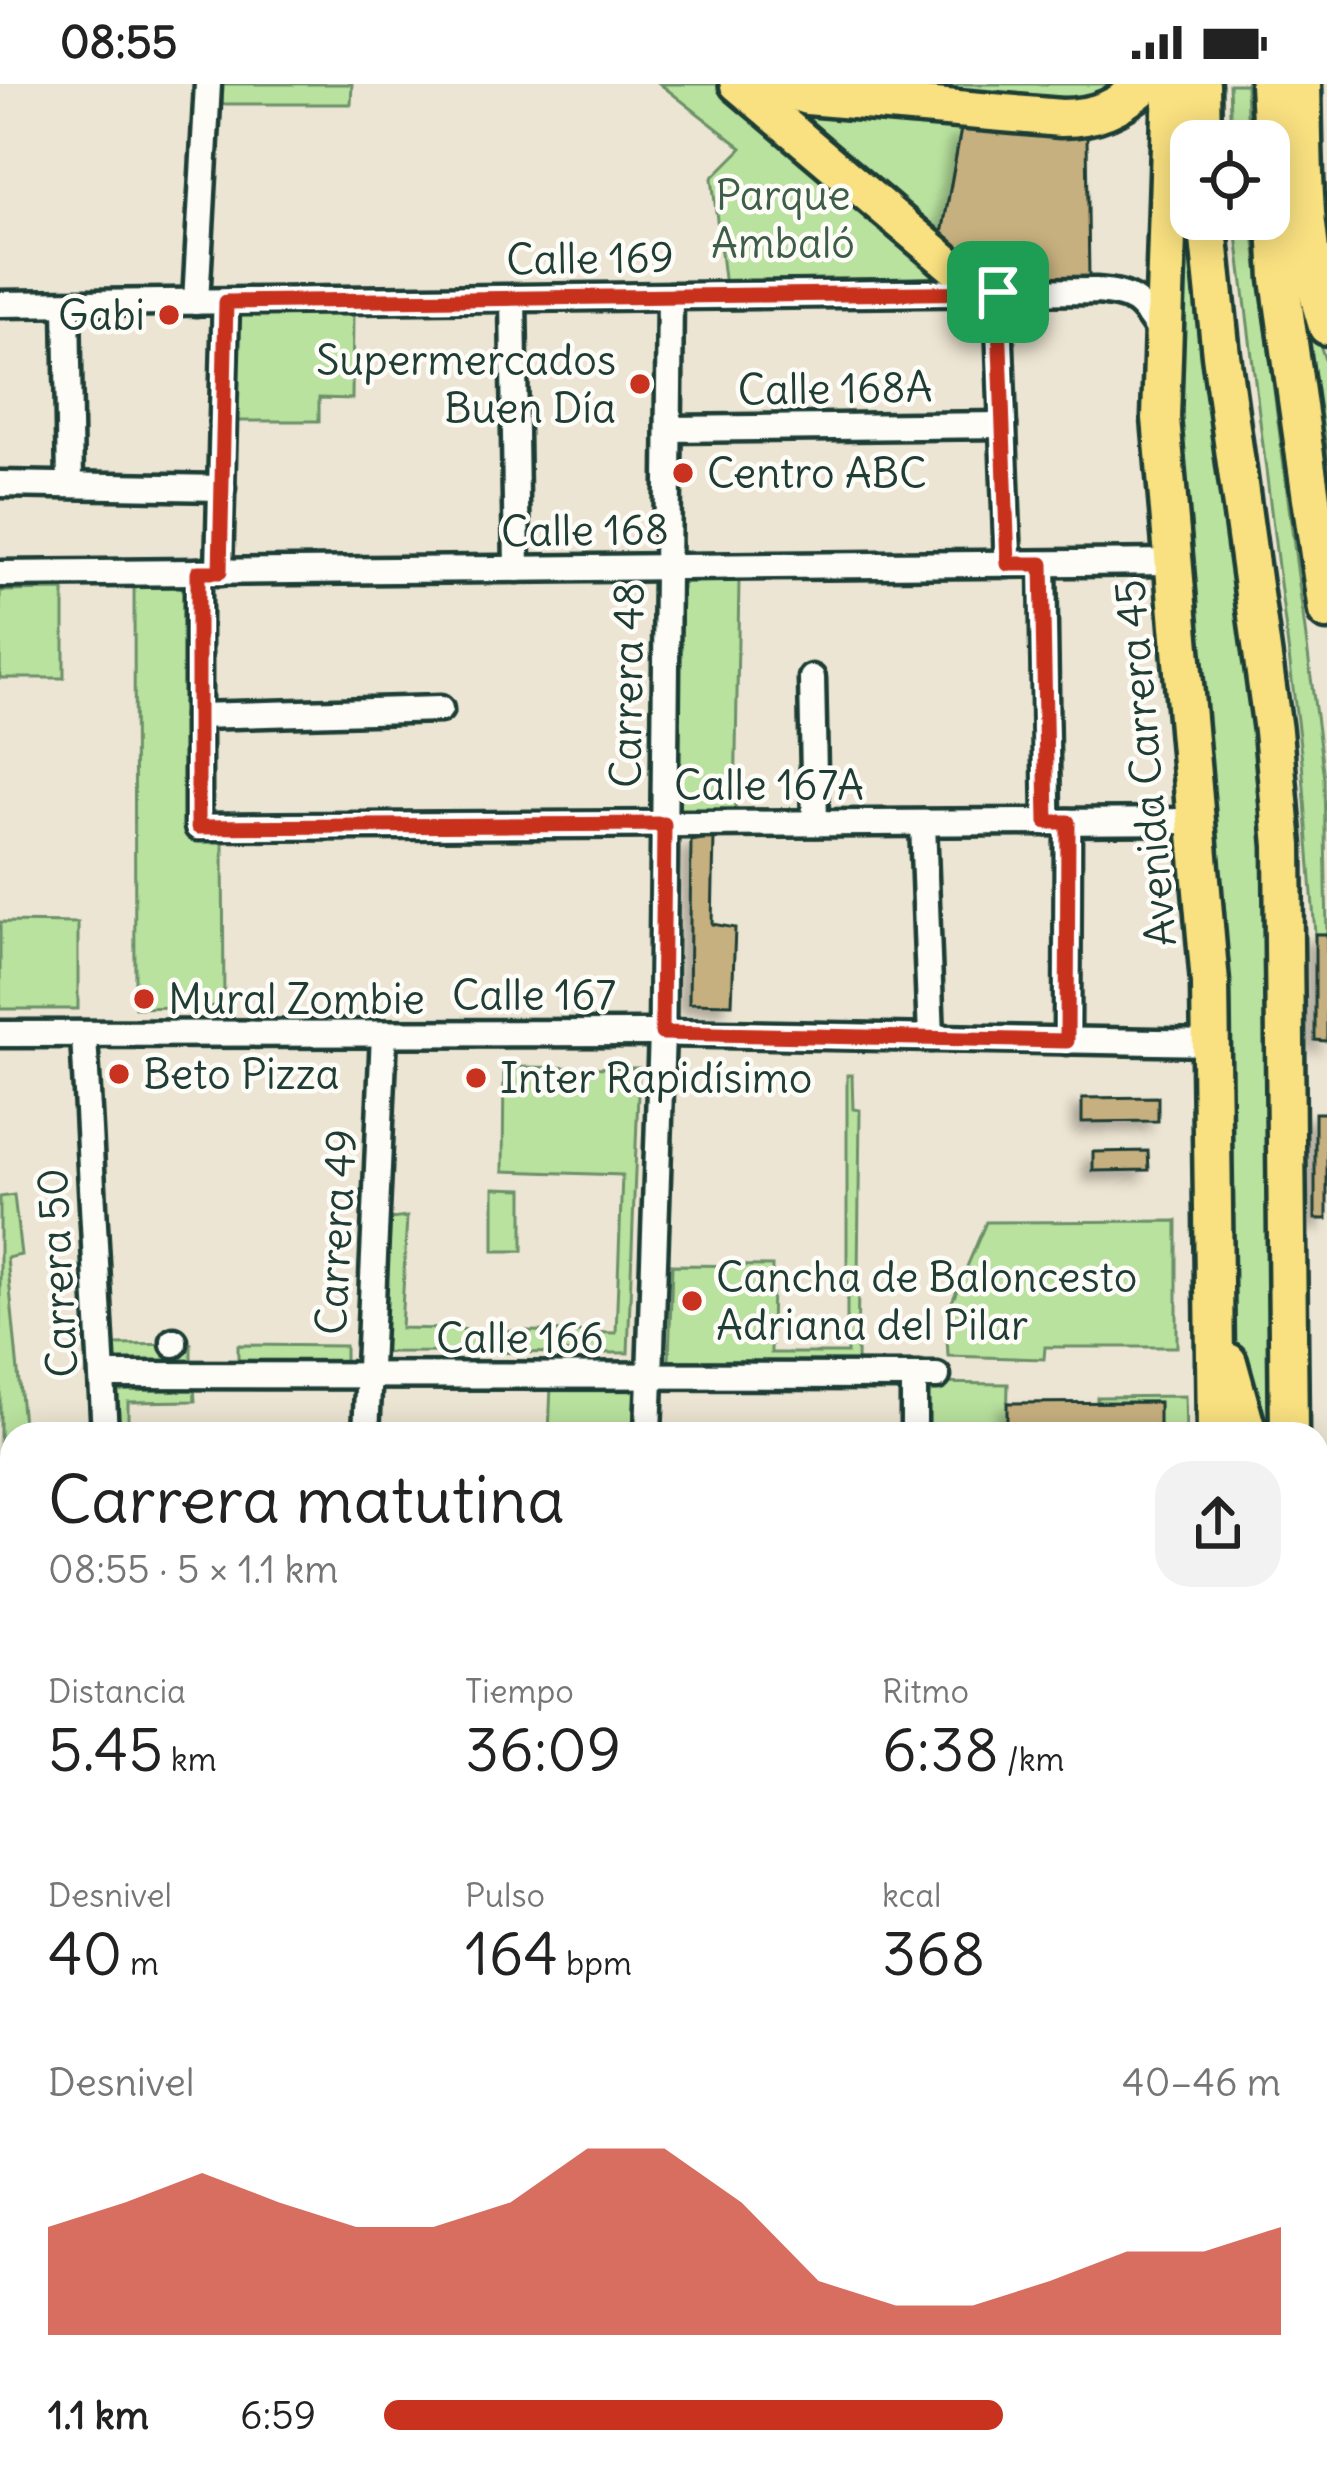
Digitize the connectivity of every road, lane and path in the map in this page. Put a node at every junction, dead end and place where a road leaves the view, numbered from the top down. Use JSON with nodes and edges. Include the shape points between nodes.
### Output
{"nodes":[{"id":1,"x":208,"y":84,"type":"edge"},
{"id":2,"x":737,"y":84,"type":"edge"},
{"id":3,"x":773,"y":84,"type":"edge"},
{"id":4,"x":1146,"y":84,"type":"edge"},
{"id":5,"x":1172,"y":84,"type":"edge"},
{"id":6,"x":1202,"y":84,"type":"edge"},
{"id":7,"x":1269,"y":84,"type":"edge"},
{"id":8,"x":1302,"y":84,"type":"edge"},
{"id":9,"x":1202,"y":120,"type":"edge"},
{"id":10,"x":1303,"y":127,"type":"junction"},
{"id":11,"x":1327,"y":175,"type":"edge"},
{"id":12,"x":1209,"y":240,"type":"edge"},
{"id":13,"x":998,"y":292,"type":"junction"},
{"id":14,"x":670,"y":296,"type":"junction"},
{"id":15,"x":513,"y":298,"type":"junction"},
{"id":16,"x":196,"y":302,"type":"junction"},
{"id":17,"x":226,"y":302,"type":"junction"},
{"id":18,"x":0,"y":304,"type":"edge"},
{"id":19,"x":67,"y":304,"type":"junction"},
{"id":20,"x":1327,"y":326,"type":"edge"},
{"id":21,"x":1161,"y":334,"type":"junction"},
{"id":22,"x":1003,"y":425,"type":"junction"},
{"id":23,"x":669,"y":429,"type":"junction"},
{"id":24,"x":0,"y":484,"type":"edge"},
{"id":25,"x":70,"y":484,"type":"junction"},
{"id":26,"x":221,"y":488,"type":"junction"},
{"id":27,"x":1172,"y":562,"type":"junction"},
{"id":28,"x":1008,"y":564,"type":"junction"},
{"id":29,"x":1042,"y":564,"type":"junction"},
{"id":30,"x":667,"y":568,"type":"junction"},
{"id":31,"x":517,"y":569,"type":"junction"},
{"id":32,"x":209,"y":572,"type":"junction"},
{"id":33,"x":0,"y":574,"type":"edge"},
{"id":34,"x":1327,"y":611,"type":"edge"},
{"id":35,"x":812,"y":678,"type":"dead end"},
{"id":36,"x":440,"y":709,"type":"dead end"},
{"id":37,"x":198,"y":716,"type":"junction"},
{"id":38,"x":1196,"y":821,"type":"junction"},
{"id":39,"x":1058,"y":822,"type":"junction"},
{"id":40,"x":923,"y":823,"type":"junction"},
{"id":41,"x":664,"y":824,"type":"junction"},
{"id":42,"x":815,"y":824,"type":"junction"},
{"id":43,"x":662,"y":1033,"type":"junction"},
{"id":44,"x":0,"y":1034,"type":"edge"},
{"id":45,"x":384,"y":1034,"type":"junction"},
{"id":46,"x":84,"y":1035,"type":"junction"},
{"id":47,"x":931,"y":1038,"type":"junction"},
{"id":48,"x":1067,"y":1041,"type":"junction"},
{"id":49,"x":1213,"y":1043,"type":"junction"},
{"id":50,"x":1214,"y":1306,"type":"junction"},
{"id":51,"x":102,"y":1375,"type":"junction"},
{"id":52,"x":369,"y":1376,"type":"junction"},
{"id":53,"x":650,"y":1378,"type":"junction"},
{"id":54,"x":104,"y":1422,"type":"edge"},
{"id":55,"x":367,"y":1422,"type":"edge"},
{"id":56,"x":648,"y":1422,"type":"edge"},
{"id":57,"x":917,"y":1422,"type":"edge"},
{"id":58,"x":1216,"y":1422,"type":"edge"},
{"id":59,"x":1245,"y":1422,"type":"edge"},
{"id":60,"x":1289,"y":1422,"type":"edge"}],
"edges":[{"from":1,"to":16,"type":"street"},
{"from":2,"to":13,"type":"main road","via":[[952,266]]},
{"from":3,"to":4,"type":"highway","via":[[807,96],[1077,118],[1118,106]]},
{"from":5,"to":21,"type":"highway","name":"Avenida Carrera 45"},
{"from":6,"to":9,"type":"highway"},
{"from":7,"to":34,"type":"highway","via":[[1280,279]]},
{"from":8,"to":10,"type":"highway"},
{"from":10,"to":11,"type":"highway"},
{"from":10,"to":20,"type":"highway","via":[[1309,260]]},
{"from":12,"to":60,"type":"highway","via":[[1283,846]]},
{"from":13,"to":14,"type":"street","name":"Calle 169"},
{"from":13,"to":21,"type":"street","name":"Calle 169","via":[[1129,295]]},
{"from":13,"to":22,"type":"street"},
{"from":14,"to":15,"type":"street","name":"Calle 169"},
{"from":14,"to":23,"type":"street","name":"Carrera 48"},
{"from":15,"to":17,"type":"street","name":"Calle 169"},
{"from":15,"to":31,"type":"street"},
{"from":16,"to":17,"type":"street","name":"Calle 169"},
{"from":16,"to":19,"type":"street","name":"Calle 169"},
{"from":17,"to":26,"type":"street"},
{"from":18,"to":19,"type":"street","name":"Calle 169"},
{"from":19,"to":25,"type":"street"},
{"from":21,"to":27,"type":"highway","name":"Avenida Carrera 45"},
{"from":22,"to":23,"type":"street","name":"Calle 168A"},
{"from":22,"to":28,"type":"street"},
{"from":23,"to":30,"type":"street","name":"Carrera 48"},
{"from":24,"to":25,"type":"street"},
{"from":25,"to":26,"type":"street"},
{"from":26,"to":32,"type":"street"},
{"from":27,"to":29,"type":"street","name":"Calle 168"},
{"from":27,"to":38,"type":"highway","name":"Avenida Carrera 45"},
{"from":28,"to":29,"type":"street","name":"Calle 168"},
{"from":28,"to":30,"type":"street","name":"Calle 168"},
{"from":29,"to":39,"type":"street"},
{"from":30,"to":31,"type":"street","name":"Calle 168"},
{"from":30,"to":41,"type":"street","name":"Carrera 48"},
{"from":31,"to":32,"type":"street","name":"Calle 168"},
{"from":32,"to":33,"type":"street","name":"Calle 168"},
{"from":32,"to":37,"type":"street"},
{"from":35,"to":42,"type":"street"},
{"from":36,"to":37,"type":"street"},
{"from":37,"to":41,"type":"street","name":"Calle 167A","via":[[198,827]]},
{"from":38,"to":39,"type":"street","name":"Calle 167A"},
{"from":38,"to":49,"type":"highway","name":"Avenida Carrera 45"},
{"from":39,"to":40,"type":"street","name":"Calle 167A"},
{"from":39,"to":48,"type":"street"},
{"from":40,"to":42,"type":"street","name":"Calle 167A"},
{"from":40,"to":47,"type":"street"},
{"from":41,"to":42,"type":"street","name":"Calle 167A"},
{"from":41,"to":43,"type":"street","name":"Carrera 48"},
{"from":43,"to":45,"type":"street","name":"Calle 167"},
{"from":43,"to":47,"type":"street","name":"Calle 167"},
{"from":43,"to":53,"type":"street","name":"Carrera 48"},
{"from":44,"to":46,"type":"street","name":"Calle 167"},
{"from":45,"to":46,"type":"street","name":"Calle 167"},
{"from":45,"to":52,"type":"street","name":"Carrera 49"},
{"from":46,"to":51,"type":"street","name":"Carrera 50"},
{"from":47,"to":48,"type":"street","name":"Calle 167"},
{"from":48,"to":49,"type":"street","name":"Calle 167"},
{"from":49,"to":50,"type":"highway","name":"Avenida Carrera 45"},
{"from":50,"to":58,"type":"highway","name":"Avenida Carrera 45"},
{"from":50,"to":59,"type":"highway"},
{"from":51,"to":52,"type":"street","name":"Calle 166","via":[[174,1356]]},
{"from":51,"to":54,"type":"street","name":"Carrera 50"},
{"from":52,"to":53,"type":"street","name":"Calle 166"},
{"from":52,"to":55,"type":"street","name":"Carrera 49"},
{"from":53,"to":56,"type":"street","name":"Carrera 48"},
{"from":53,"to":57,"type":"street","name":"Calle 166","via":[[926,1377]]}]}
